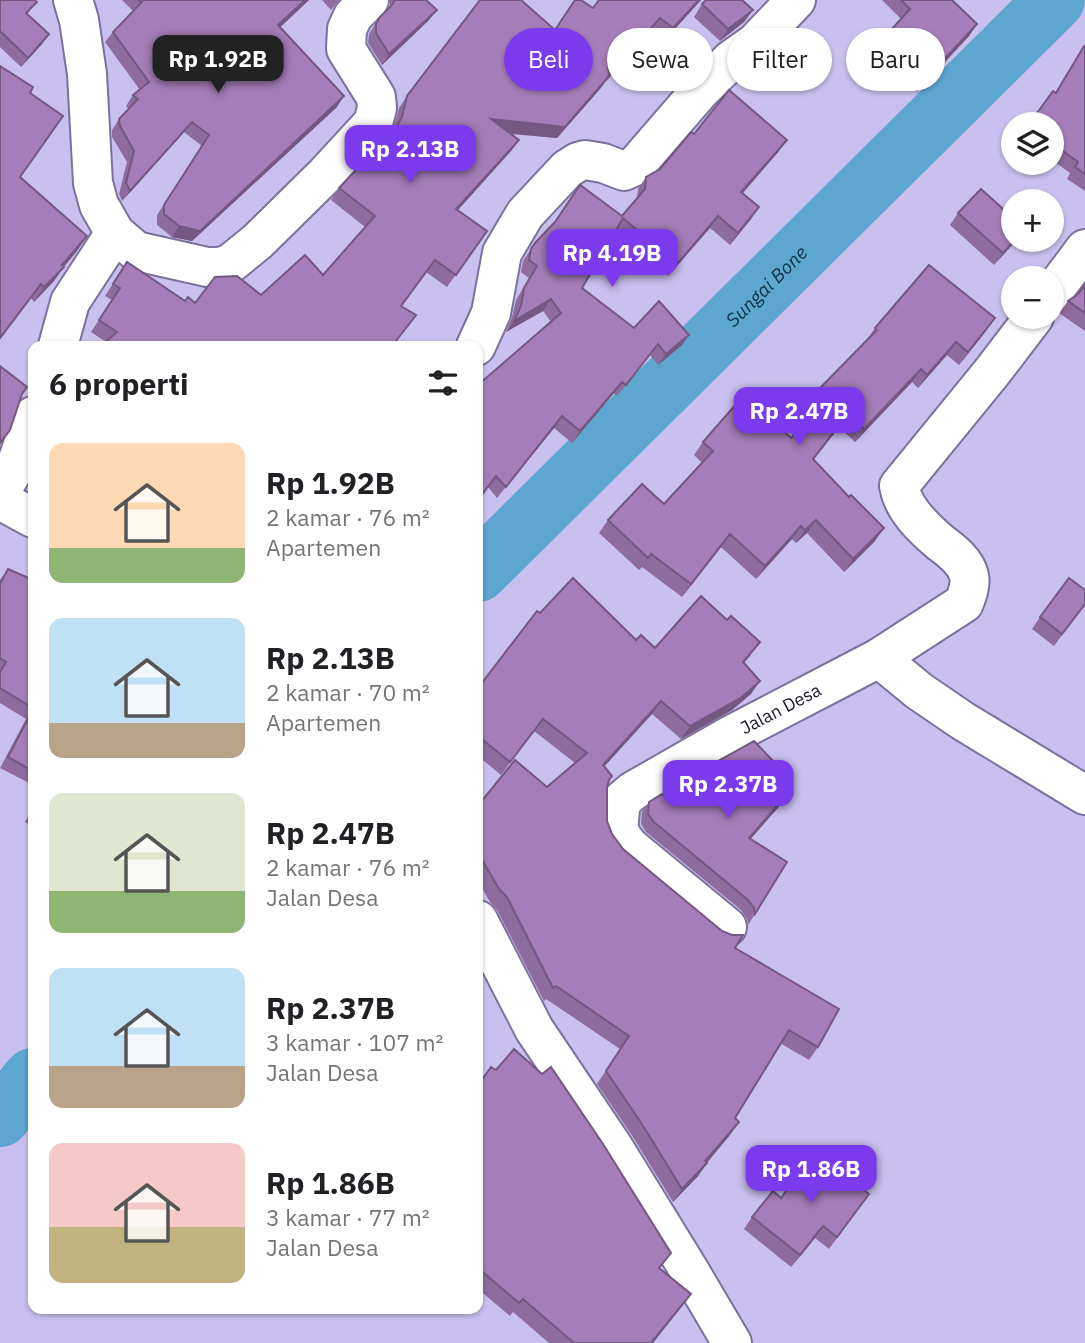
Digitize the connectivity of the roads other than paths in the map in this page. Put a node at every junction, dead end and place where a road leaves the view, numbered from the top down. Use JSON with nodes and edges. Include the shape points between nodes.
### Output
{"nodes":[{"id":1,"x":73,"y":0,"type":"edge"},
{"id":2,"x":369,"y":0,"type":"edge"},
{"id":3,"x":796,"y":0,"type":"edge"},
{"id":4,"x":116,"y":233,"type":"junction"},
{"id":5,"x":1085,"y":249,"type":"edge"},
{"id":6,"x":1064,"y":277,"type":"edge"},
{"id":7,"x":1025,"y":329,"type":"edge"},
{"id":8,"x":59,"y":341,"type":"edge"},
{"id":9,"x":478,"y":341,"type":"edge"},
{"id":10,"x":28,"y":430,"type":"edge"},
{"id":11,"x":0,"y":493,"type":"edge"},
{"id":12,"x":0,"y":500,"type":"edge"},
{"id":13,"x":28,"y":515,"type":"edge"},
{"id":14,"x":879,"y":658,"type":"junction"},
{"id":15,"x":1085,"y":795,"type":"edge"},
{"id":16,"x":727,"y":927,"type":"dead end"},
{"id":17,"x":483,"y":930,"type":"edge"},
{"id":18,"x":732,"y":1343,"type":"edge"}],
"edges":[{"from":1,"to":4,"type":"street","via":[[87,74],[93,183],[99,205]]},
{"from":2,"to":4,"type":"street","via":[[347,29],[346,49],[376,97],[373,123],[258,241],[231,263],[207,267],[136,251]]},
{"from":3,"to":9,"type":"street","via":[[699,92],[635,166],[624,171],[585,160],[567,169],[525,214],[502,253],[491,313]]},
{"from":4,"to":8,"type":"street","via":[[70,302]]},
{"from":5,"to":6,"type":"street"},
{"from":7,"to":14,"type":"street","name":"Jalan Desa","via":[[899,486],[909,510],[962,562],[970,576],[964,603]]},
{"from":10,"to":11,"type":"street"},
{"from":12,"to":13,"type":"street"},
{"from":14,"to":15,"type":"street","via":[[963,721]]},
{"from":14,"to":16,"type":"street","name":"Jalan Desa","via":[[732,735],[620,802],[618,828],[624,840]]},
{"from":17,"to":18,"type":"street","via":[[534,1029],[612,1145]]}]}
